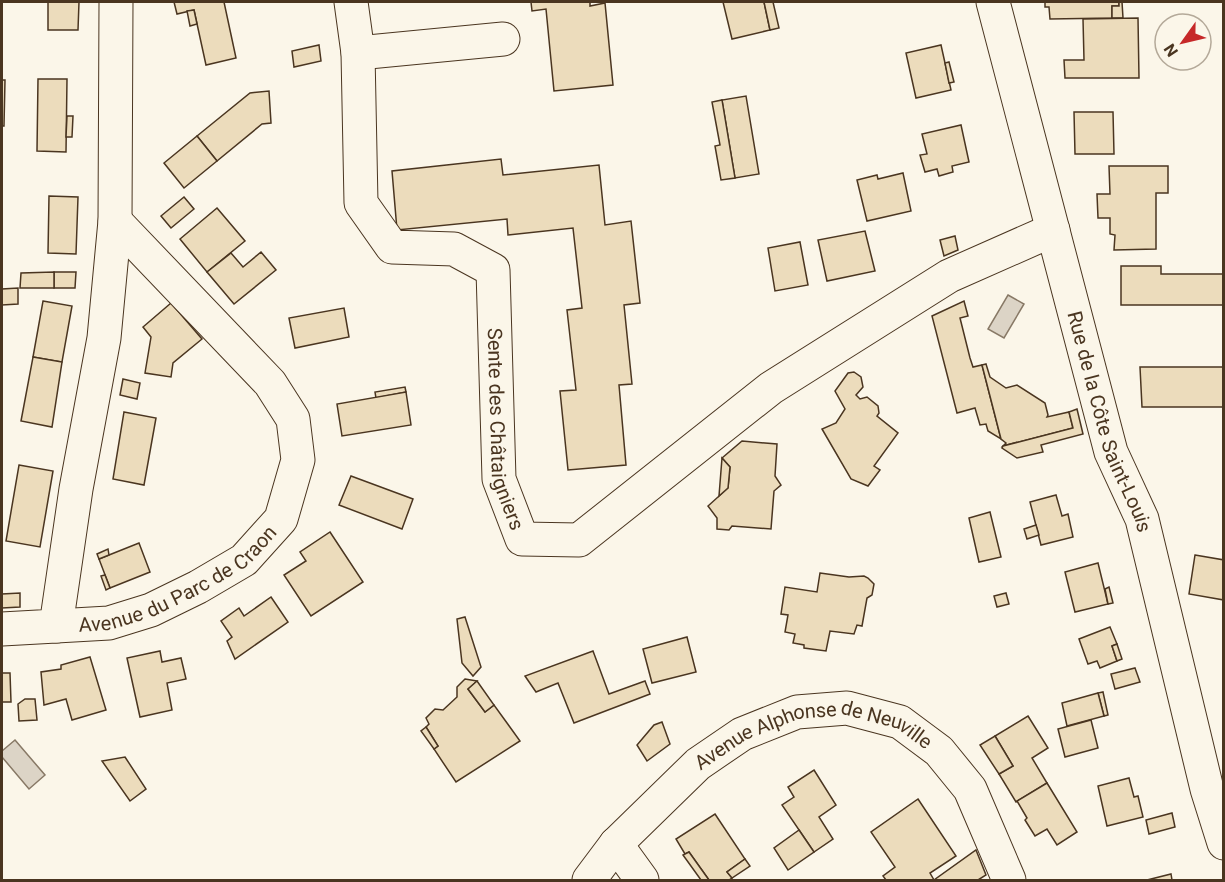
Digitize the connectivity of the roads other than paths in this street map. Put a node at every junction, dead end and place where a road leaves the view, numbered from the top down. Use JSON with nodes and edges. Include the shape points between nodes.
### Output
{"nodes":[{"id":1,"x":116,"y":2,"type":"edge"},
{"id":2,"x":351,"y":2,"type":"edge"},
{"id":3,"x":993,"y":2,"type":"edge"},
{"id":4,"x":502,"y":39,"type":"dead end"},
{"id":5,"x":358,"y":53,"type":"junction"},
{"id":6,"x":115,"y":221,"type":"junction"},
{"id":7,"x":1053,"y":230,"type":"junction"},
{"id":8,"x":56,"y":626,"type":"junction"},
{"id":9,"x":2,"y":629,"type":"edge"},
{"id":10,"x":1224,"y":843,"type":"edge"},
{"id":11,"x":616,"y":844,"type":"junction"},
{"id":12,"x":590,"y":880,"type":"edge"},
{"id":13,"x":642,"y":880,"type":"edge"},
{"id":14,"x":1009,"y":880,"type":"edge"}],
"edges":[{"from":1,"to":6,"type":"street","name":"Avenue du Parc de Craon"},
{"from":2,"to":5,"type":"street","name":"Sente des Châtaigniers"},
{"from":3,"to":7,"type":"street","name":"Rue de la Côte Saint-Louis"},
{"from":4,"to":5,"type":"street"},
{"from":5,"to":7,"type":"street","name":"Sente des Châtaigniers","via":[[361,203],[392,247],[454,249],[493,270],[500,479],[522,539],[579,540],[771,388],[949,276]]},
{"from":6,"to":8,"type":"street","name":"Avenue du Parc de Craon","via":[[104,338]]},
{"from":6,"to":8,"type":"street","name":"Avenue du Parc de Craon","via":[[270,383],[293,419],[298,460],[281,519],[244,560],[151,610],[110,623]]},
{"from":7,"to":10,"type":"street","name":"Rue de la Côte Saint-Louis","via":[[1111,452],[1142,519],[1207,789]]},
{"from":8,"to":9,"type":"street","name":"Avenue du Parc de Craon"},
{"from":11,"to":12,"type":"street","name":"Avenue Alphonse de Neuville"},
{"from":11,"to":13,"type":"street"},
{"from":11,"to":14,"type":"street","name":"Avenue Alphonse de Neuville","via":[[698,764],[742,734],[797,712],[847,708],[900,722],[939,751],[970,789]]}]}
